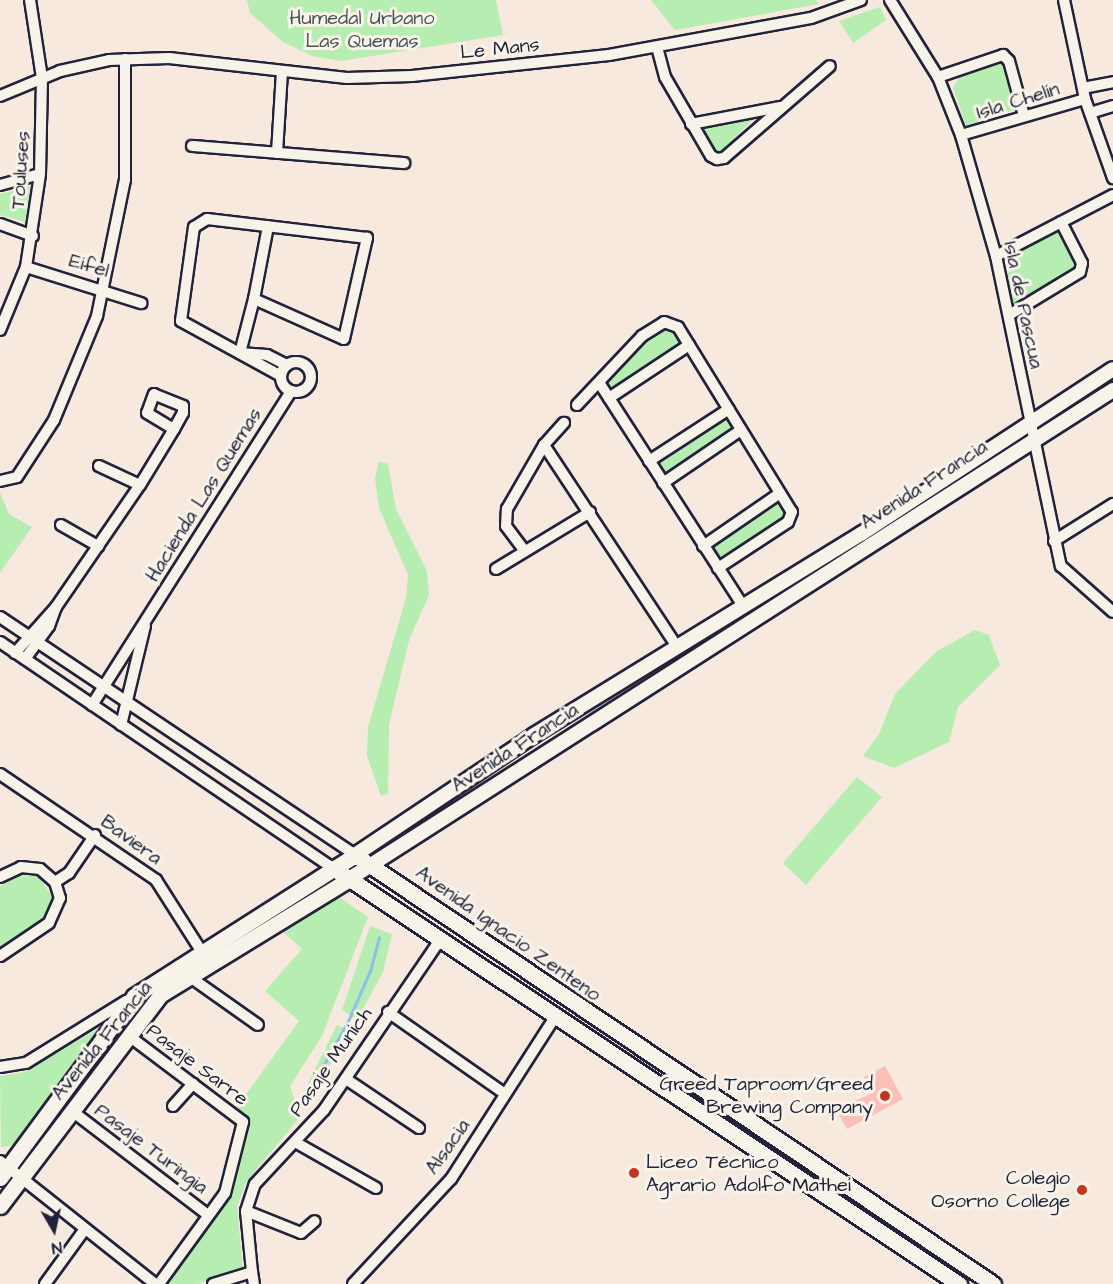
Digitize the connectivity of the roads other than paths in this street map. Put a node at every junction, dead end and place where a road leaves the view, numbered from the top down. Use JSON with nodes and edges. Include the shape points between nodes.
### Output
{"nodes":[{"id":1,"x":30,"y":0,"type":"edge"},
{"id":2,"x":861,"y":0,"type":"edge"},
{"id":3,"x":890,"y":0,"type":"edge"},
{"id":4,"x":1065,"y":0,"type":"edge"},
{"id":5,"x":657,"y":47,"type":"junction"},
{"id":6,"x":125,"y":59,"type":"junction"},
{"id":7,"x":830,"y":66,"type":"dead end"},
{"id":8,"x":282,"y":71,"type":"junction"},
{"id":9,"x":938,"y":77,"type":"junction"},
{"id":10,"x":42,"y":78,"type":"junction"},
{"id":11,"x":1113,"y":82,"type":"edge"},
{"id":12,"x":1084,"y":94,"type":"junction"},
{"id":13,"x":0,"y":96,"type":"edge"},
{"id":14,"x":1113,"y":106,"type":"edge"},
{"id":15,"x":780,"y":107,"type":"junction"},
{"id":16,"x":1090,"y":113,"type":"junction"},
{"id":17,"x":1024,"y":116,"type":"junction"},
{"id":18,"x":692,"y":124,"type":"junction"},
{"id":19,"x":961,"y":135,"type":"junction"},
{"id":20,"x":192,"y":146,"type":"dead end"},
{"id":21,"x":277,"y":153,"type":"junction"},
{"id":22,"x":404,"y":163,"type":"dead end"},
{"id":23,"x":40,"y":174,"type":"junction"},
{"id":24,"x":1113,"y":178,"type":"edge"},
{"id":25,"x":0,"y":184,"type":"edge"},
{"id":26,"x":1113,"y":195,"type":"edge"},
{"id":27,"x":1061,"y":222,"type":"junction"},
{"id":28,"x":0,"y":224,"type":"edge"},
{"id":29,"x":268,"y":226,"type":"junction"},
{"id":30,"x":33,"y":236,"type":"junction"},
{"id":31,"x":996,"y":256,"type":"junction"},
{"id":32,"x":26,"y":267,"type":"junction"},
{"id":33,"x":105,"y":289,"type":"junction"},
{"id":34,"x":0,"y":298,"type":"edge"},
{"id":35,"x":254,"y":298,"type":"junction"},
{"id":36,"x":12,"y":301,"type":"junction"},
{"id":37,"x":141,"y":303,"type":"dead end"},
{"id":38,"x":1009,"y":315,"type":"junction"},
{"id":39,"x":0,"y":330,"type":"edge"},
{"id":40,"x":689,"y":345,"type":"junction"},
{"id":41,"x":240,"y":353,"type":"junction"},
{"id":42,"x":286,"y":365,"type":"junction"},
{"id":43,"x":1113,"y":369,"type":"edge"},
{"id":44,"x":281,"y":376,"type":"junction"},
{"id":45,"x":600,"y":384,"type":"junction"},
{"id":46,"x":1113,"y":390,"type":"edge"},
{"id":47,"x":291,"y":391,"type":"junction"},
{"id":48,"x":609,"y":398,"type":"junction"},
{"id":49,"x":578,"y":405,"type":"dead end"},
{"id":50,"x":729,"y":410,"type":"junction"},
{"id":51,"x":564,"y":423,"type":"dead end"},
{"id":52,"x":1030,"y":423,"type":"junction"},
{"id":53,"x":174,"y":429,"type":"dead end"},
{"id":54,"x":741,"y":430,"type":"junction"},
{"id":55,"x":1033,"y":440,"type":"junction"},
{"id":56,"x":544,"y":445,"type":"junction"},
{"id":57,"x":649,"y":461,"type":"junction"},
{"id":58,"x":99,"y":466,"type":"dead end"},
{"id":59,"x":951,"y":475,"type":"junction"},
{"id":60,"x":0,"y":482,"type":"edge"},
{"id":61,"x":663,"y":483,"type":"junction"},
{"id":62,"x":140,"y":485,"type":"junction"},
{"id":63,"x":959,"y":488,"type":"junction"},
{"id":64,"x":780,"y":493,"type":"junction"},
{"id":65,"x":1113,"y":504,"type":"edge"},
{"id":66,"x":590,"y":512,"type":"junction"},
{"id":67,"x":61,"y":525,"type":"dead end"},
{"id":68,"x":865,"y":540,"type":"junction"},
{"id":69,"x":1054,"y":541,"type":"junction"},
{"id":70,"x":98,"y":546,"type":"junction"},
{"id":71,"x":703,"y":546,"type":"junction"},
{"id":72,"x":524,"y":550,"type":"junction"},
{"id":73,"x":718,"y":568,"type":"junction"},
{"id":74,"x":496,"y":569,"type":"dead end"},
{"id":75,"x":762,"y":595,"type":"junction"},
{"id":76,"x":743,"y":606,"type":"junction"},
{"id":77,"x":56,"y":607,"type":"junction"},
{"id":78,"x":772,"y":609,"type":"junction"},
{"id":79,"x":1113,"y":612,"type":"edge"},
{"id":80,"x":0,"y":617,"type":"edge"},
{"id":81,"x":146,"y":619,"type":"junction"},
{"id":82,"x":27,"y":636,"type":"junction"},
{"id":83,"x":0,"y":642,"type":"edge"},
{"id":84,"x":37,"y":642,"type":"junction"},
{"id":85,"x":677,"y":647,"type":"junction"},
{"id":86,"x":15,"y":653,"type":"junction"},
{"id":87,"x":25,"y":659,"type":"junction"},
{"id":88,"x":688,"y":664,"type":"junction"},
{"id":89,"x":103,"y":684,"type":"junction"},
{"id":90,"x":127,"y":700,"type":"junction"},
{"id":91,"x":92,"y":705,"type":"junction"},
{"id":92,"x":121,"y":725,"type":"junction"},
{"id":93,"x":0,"y":774,"type":"edge"},
{"id":94,"x":95,"y":835,"type":"junction"},
{"id":95,"x":355,"y":855,"type":"junction"},
{"id":96,"x":370,"y":865,"type":"junction"},
{"id":97,"x":333,"y":868,"type":"junction"},
{"id":98,"x":0,"y":877,"type":"edge"},
{"id":99,"x":349,"y":879,"type":"junction"},
{"id":100,"x":55,"y":882,"type":"junction"},
{"id":101,"x":440,"y":940,"type":"junction"},
{"id":102,"x":0,"y":956,"type":"edge"},
{"id":103,"x":206,"y":959,"type":"junction"},
{"id":104,"x":190,"y":977,"type":"junction"},
{"id":105,"x":134,"y":996,"type":"junction"},
{"id":106,"x":388,"y":1012,"type":"junction"},
{"id":107,"x":555,"y":1017,"type":"junction"},
{"id":108,"x":258,"y":1025,"type":"dead end"},
{"id":109,"x":614,"y":1033,"type":"junction"},
{"id":110,"x":129,"y":1036,"type":"junction"},
{"id":111,"x":599,"y":1046,"type":"junction"},
{"id":112,"x":0,"y":1067,"type":"edge"},
{"id":113,"x":82,"y":1067,"type":"junction"},
{"id":114,"x":98,"y":1077,"type":"junction"},
{"id":115,"x":346,"y":1079,"type":"junction"},
{"id":116,"x":193,"y":1084,"type":"junction"},
{"id":117,"x":505,"y":1094,"type":"junction"},
{"id":118,"x":173,"y":1106,"type":"dead end"},
{"id":119,"x":72,"y":1111,"type":"junction"},
{"id":120,"x":419,"y":1128,"type":"dead end"},
{"id":121,"x":295,"y":1142,"type":"junction"},
{"id":122,"x":3,"y":1169,"type":"edge"},
{"id":123,"x":21,"y":1179,"type":"junction"},
{"id":124,"x":376,"y":1188,"type":"dead end"},
{"id":125,"x":0,"y":1206,"type":"edge"},
{"id":126,"x":246,"y":1211,"type":"junction"},
{"id":127,"x":208,"y":1215,"type":"junction"},
{"id":128,"x":315,"y":1221,"type":"dead end"},
{"id":129,"x":896,"y":1221,"type":"junction"},
{"id":130,"x":85,"y":1229,"type":"junction"},
{"id":131,"x":886,"y":1236,"type":"junction"},
{"id":132,"x":252,"y":1272,"type":"junction"},
{"id":133,"x":45,"y":1284,"type":"edge"},
{"id":134,"x":157,"y":1284,"type":"edge"},
{"id":135,"x":213,"y":1284,"type":"edge"},
{"id":136,"x":254,"y":1284,"type":"edge"},
{"id":137,"x":353,"y":1284,"type":"edge"},
{"id":138,"x":959,"y":1284,"type":"edge"},
{"id":139,"x":993,"y":1284,"type":"edge"}],
"edges":[{"from":1,"to":10,"type":"street","name":"Touluses"},
{"from":2,"to":5,"type":"street","name":"Le Mans","via":[[811,18]]},
{"from":3,"to":9,"type":"street","name":"Isla de Pascua"},
{"from":4,"to":12,"type":"street"},
{"from":5,"to":8,"type":"street","name":"Le Mans","via":[[412,76],[347,78]]},
{"from":5,"to":18,"type":"street","via":[[662,70]]},
{"from":6,"to":8,"type":"street","name":"Le Mans","via":[[169,58]]},
{"from":6,"to":10,"type":"street","name":"Le Mans","via":[[77,66]]},
{"from":6,"to":33,"type":"street","via":[[125,180]]},
{"from":7,"to":15,"type":"street"},
{"from":8,"to":21,"type":"street"},
{"from":9,"to":17,"type":"street","via":[[1003,55],[1009,61]]},
{"from":9,"to":19,"type":"street","name":"Isla de Pascua"},
{"from":10,"to":13,"type":"street","name":"Le Mans"},
{"from":10,"to":23,"type":"street","name":"Touluses"},
{"from":11,"to":12,"type":"street","name":"Isla Chelín"},
{"from":12,"to":16,"type":"street"},
{"from":12,"to":17,"type":"street","name":"Isla Chelín"},
{"from":14,"to":16,"type":"street"},
{"from":15,"to":18,"type":"street"},
{"from":15,"to":18,"type":"street","via":[[724,158],[711,156]]},
{"from":16,"to":24,"type":"street"},
{"from":17,"to":19,"type":"street","name":"Isla Chelín"},
{"from":19,"to":31,"type":"street","name":"Isla de Pascua"},
{"from":20,"to":21,"type":"street"},
{"from":21,"to":22,"type":"street"},
{"from":23,"to":25,"type":"street"},
{"from":23,"to":30,"type":"street","name":"Touluses"},
{"from":26,"to":27,"type":"street"},
{"from":27,"to":31,"type":"street"},
{"from":27,"to":38,"type":"street","via":[[1082,263],[1080,272]]},
{"from":28,"to":30,"type":"street"},
{"from":29,"to":35,"type":"street"},
{"from":29,"to":35,"type":"street","via":[[360,235],[369,246],[344,339]]},
{"from":29,"to":41,"type":"street","via":[[207,219],[194,227],[181,321]]},
{"from":30,"to":32,"type":"street","name":"Touluses"},
{"from":31,"to":38,"type":"street","name":"Isla de Pascua"},
{"from":32,"to":33,"type":"street","name":"Eifel"},
{"from":32,"to":36,"type":"street","name":"Touluses"},
{"from":33,"to":37,"type":"street","name":"Eifel"},
{"from":33,"to":60,"type":"street","via":[[84,352],[54,420],[17,477]]},
{"from":34,"to":36,"type":"street"},
{"from":35,"to":41,"type":"street"},
{"from":36,"to":39,"type":"street","name":"Touluses"},
{"from":38,"to":52,"type":"street","name":"Isla de Pascua"},
{"from":40,"to":45,"type":"street","via":[[678,327],[664,322],[642,336]]},
{"from":40,"to":48,"type":"street"},
{"from":40,"to":50,"type":"street"},
{"from":41,"to":42,"type":"street","via":[[267,355]]},
{"from":41,"to":44,"type":"street"},
{"from":42,"to":44,"type":"street"},
{"from":42,"to":47,"type":"street","name":"Hacienda Las Quemas","via":[[298,362],[311,374],[308,386]]},
{"from":43,"to":52,"type":"street","name":"Avenida Francia"},
{"from":44,"to":47,"type":"street"},
{"from":45,"to":48,"type":"street"},
{"from":45,"to":49,"type":"street"},
{"from":46,"to":55,"type":"street","name":"Avenida Francia"},
{"from":47,"to":81,"type":"street","name":"Hacienda Las Quemas"},
{"from":48,"to":57,"type":"street"},
{"from":50,"to":54,"type":"street"},
{"from":50,"to":57,"type":"street"},
{"from":51,"to":56,"type":"street"},
{"from":52,"to":55,"type":"street","name":"Isla de Pascua"},
{"from":52,"to":59,"type":"street","name":"Avenida Francia"},
{"from":53,"to":62,"type":"street"},
{"from":54,"to":61,"type":"street"},
{"from":54,"to":64,"type":"street"},
{"from":55,"to":63,"type":"street","name":"Avenida Francia"},
{"from":55,"to":69,"type":"street","name":"Isla de Pascua"},
{"from":56,"to":66,"type":"street"},
{"from":56,"to":72,"type":"street","via":[[505,519]]},
{"from":57,"to":61,"type":"street"},
{"from":58,"to":62,"type":"street"},
{"from":59,"to":63,"type":"street"},
{"from":59,"to":68,"type":"street","name":"Avenida Francia"},
{"from":61,"to":71,"type":"street"},
{"from":62,"to":70,"type":"street"},
{"from":63,"to":68,"type":"street","name":"Avenida Francia"},
{"from":64,"to":71,"type":"street"},
{"from":64,"to":73,"type":"street","via":[[792,518]]},
{"from":65,"to":69,"type":"street"},
{"from":66,"to":72,"type":"street"},
{"from":66,"to":85,"type":"street"},
{"from":67,"to":70,"type":"street"},
{"from":68,"to":75,"type":"street","name":"Avenida Francia"},
{"from":68,"to":78,"type":"street","name":"Avenida Francia"},
{"from":69,"to":79,"type":"street","name":"Isla de Pascua","via":[[1064,572]]},
{"from":70,"to":77,"type":"street"},
{"from":71,"to":73,"type":"street"},
{"from":72,"to":74,"type":"street"},
{"from":73,"to":76,"type":"street"},
{"from":75,"to":76,"type":"street","name":"Avenida Francia"},
{"from":75,"to":78,"type":"street"},
{"from":76,"to":85,"type":"street","name":"Avenida Francia"},
{"from":77,"to":82,"type":"street"},
{"from":77,"to":84,"type":"street"},
{"from":78,"to":88,"type":"street","name":"Avenida Francia"},
{"from":80,"to":82,"type":"street","name":"Avenida Ignacio Zenteno"},
{"from":81,"to":89,"type":"street","name":"Hacienda Las Quemas"},
{"from":81,"to":90,"type":"street"},
{"from":82,"to":84,"type":"street","name":"Avenida Ignacio Zenteno"},
{"from":82,"to":86,"type":"street"},
{"from":83,"to":86,"type":"street","name":"Avenida Ignacio Zenteno"},
{"from":84,"to":87,"type":"street"},
{"from":84,"to":89,"type":"street","name":"Avenida Ignacio Zenteno"},
{"from":85,"to":88,"type":"street"},
{"from":85,"to":95,"type":"street","name":"Avenida Francia","via":[[534,735]]},
{"from":86,"to":87,"type":"street","name":"Avenida Ignacio Zenteno"},
{"from":87,"to":91,"type":"street","name":"Avenida Ignacio Zenteno"},
{"from":88,"to":96,"type":"street","name":"Avenida Francia"},
{"from":89,"to":90,"type":"street","name":"Avenida Ignacio Zenteno"},
{"from":89,"to":91,"type":"street","name":"Hacienda Las Quemas"},
{"from":90,"to":92,"type":"street"},
{"from":90,"to":95,"type":"street","name":"Avenida Ignacio Zenteno"},
{"from":91,"to":92,"type":"street","name":"Avenida Ignacio Zenteno"},
{"from":92,"to":97,"type":"street","name":"Avenida Ignacio Zenteno"},
{"from":93,"to":94,"type":"street","name":"Baviera"},
{"from":94,"to":100,"type":"street","via":[[69,873]]},
{"from":94,"to":103,"type":"street","name":"Baviera","via":[[162,885]]},
{"from":95,"to":96,"type":"main road","name":"Avenida Ignacio Zenteno"},
{"from":95,"to":97,"type":"main road","name":"Avenida Francia"},
{"from":96,"to":99,"type":"street","name":"Avenida Francia"},
{"from":96,"to":109,"type":"main road","name":"Avenida Ignacio Zenteno"},
{"from":97,"to":99,"type":"main road","name":"Avenida Ignacio Zenteno"},
{"from":97,"to":103,"type":"main road","name":"Avenida Francia"},
{"from":98,"to":100,"type":"street","via":[[31,867]]},
{"from":99,"to":101,"type":"main road","name":"Avenida Ignacio Zenteno"},
{"from":99,"to":103,"type":"main road","name":"Avenida Francia"},
{"from":100,"to":102,"type":"street","via":[[60,898],[55,916]]},
{"from":101,"to":106,"type":"street","name":"Pasaje Munich"},
{"from":101,"to":107,"type":"main road","name":"Avenida Ignacio Zenteno"},
{"from":103,"to":104,"type":"main road","name":"Avenida Francia"},
{"from":103,"to":105,"type":"main road","name":"Avenida Francia"},
{"from":104,"to":108,"type":"street"},
{"from":104,"to":110,"type":"main road","name":"Avenida Francia","via":[[160,995]]},
{"from":105,"to":112,"type":"street","via":[[27,1064]]},
{"from":105,"to":113,"type":"main road","name":"Avenida Francia"},
{"from":106,"to":115,"type":"street","name":"Pasaje Munich"},
{"from":106,"to":117,"type":"street"},
{"from":107,"to":111,"type":"main road","name":"Avenida Ignacio Zenteno"},
{"from":107,"to":117,"type":"street","name":"Alsacia"},
{"from":109,"to":111,"type":"main road"},
{"from":109,"to":129,"type":"main road","name":"Avenida Ignacio Zenteno"},
{"from":110,"to":114,"type":"main road","name":"Avenida Francia"},
{"from":110,"to":116,"type":"street","name":"Pasaje Sarre"},
{"from":111,"to":131,"type":"main road","name":"Avenida Ignacio Zenteno"},
{"from":113,"to":114,"type":"main road"},
{"from":113,"to":122,"type":"main road","name":"Avenida Francia"},
{"from":114,"to":119,"type":"main road","name":"Avenida Francia"},
{"from":115,"to":120,"type":"street"},
{"from":115,"to":121,"type":"street","name":"Pasaje Munich"},
{"from":116,"to":118,"type":"street"},
{"from":116,"to":127,"type":"street","name":"Pasaje Sarre","via":[[243,1122],[225,1193]]},
{"from":117,"to":137,"type":"street","name":"Alsacia","via":[[450,1179]]},
{"from":119,"to":123,"type":"main road","name":"Avenida Francia"},
{"from":119,"to":127,"type":"street","name":"Pasaje Turingia"},
{"from":121,"to":124,"type":"street"},
{"from":121,"to":126,"type":"street","name":"Pasaje Munich","via":[[255,1184]]},
{"from":122,"to":123,"type":"street"},
{"from":123,"to":125,"type":"main road","name":"Avenida Francia"},
{"from":123,"to":130,"type":"street"},
{"from":126,"to":128,"type":"street","via":[[301,1233]]},
{"from":126,"to":132,"type":"street","name":"Pasaje Munich"},
{"from":127,"to":134,"type":"street"},
{"from":129,"to":131,"type":"main road"},
{"from":129,"to":139,"type":"main road","name":"Avenida Ignacio Zenteno"},
{"from":130,"to":133,"type":"street"},
{"from":130,"to":134,"type":"street"},
{"from":131,"to":138,"type":"main road","name":"Avenida Ignacio Zenteno"},
{"from":132,"to":135,"type":"street"},
{"from":132,"to":136,"type":"street"}]}
